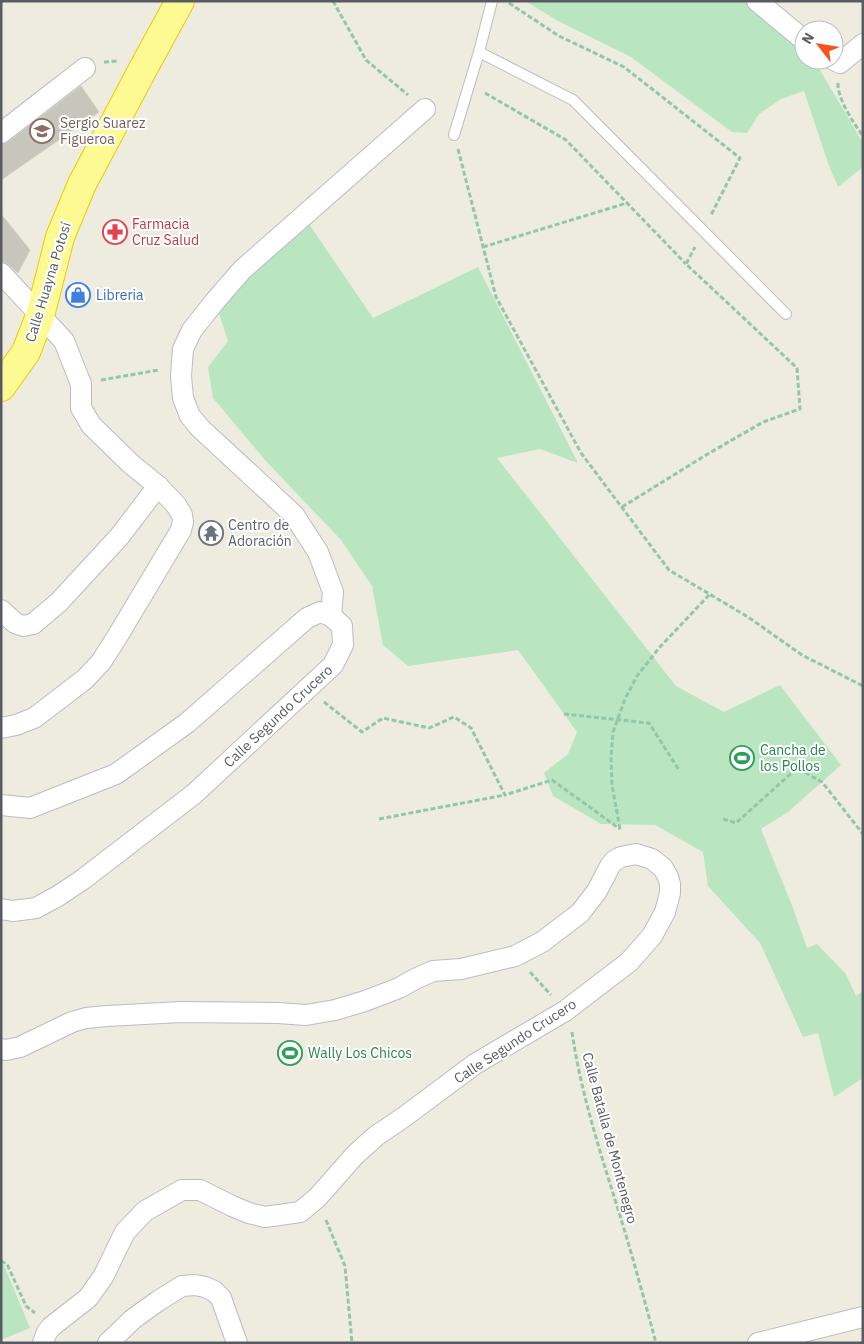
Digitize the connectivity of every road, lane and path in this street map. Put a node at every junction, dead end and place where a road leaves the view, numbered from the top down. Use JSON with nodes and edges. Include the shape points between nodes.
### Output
{"nodes":[{"id":1,"x":180,"y":1,"type":"edge"},
{"id":2,"x":333,"y":1,"type":"edge"},
{"id":3,"x":492,"y":1,"type":"edge"},
{"id":4,"x":506,"y":1,"type":"edge"},
{"id":5,"x":757,"y":1,"type":"edge"},
{"id":6,"x":794,"y":32,"type":"edge"},
{"id":7,"x":863,"y":44,"type":"edge"},
{"id":8,"x":479,"y":52,"type":"junction"},
{"id":9,"x":844,"y":56,"type":"edge"},
{"id":10,"x":85,"y":68,"type":"dead end"},
{"id":11,"x":837,"y":70,"type":"edge"},
{"id":12,"x":470,"y":84,"type":"junction"},
{"id":13,"x":425,"y":109,"type":"joint"},
{"id":14,"x":1,"y":133,"type":"edge"},
{"id":15,"x":454,"y":135,"type":"joint"},
{"id":16,"x":863,"y":136,"type":"edge"},
{"id":17,"x":740,"y":158,"type":"dead end"},
{"id":18,"x":627,"y":203,"type":"junction"},
{"id":19,"x":483,"y":247,"type":"junction"},
{"id":20,"x":686,"y":264,"type":"dead end"},
{"id":21,"x":1,"y":273,"type":"edge"},
{"id":22,"x":786,"y":314,"type":"dead end"},
{"id":23,"x":40,"y":316,"type":"junction"},
{"id":24,"x":183,"y":366,"type":"junction"},
{"id":25,"x":81,"y":384,"type":"junction"},
{"id":26,"x":1,"y":386,"type":"edge"},
{"id":27,"x":800,"y":409,"type":"dead end"},
{"id":28,"x":158,"y":486,"type":"junction"},
{"id":29,"x":622,"y":507,"type":"junction"},
{"id":30,"x":710,"y":594,"type":"junction"},
{"id":31,"x":1,"y":610,"type":"edge"},
{"id":32,"x":331,"y":616,"type":"junction"},
{"id":33,"x":863,"y":686,"type":"edge"},
{"id":34,"x":308,"y":689,"type":"junction"},
{"id":35,"x":564,"y":714,"type":"dead end"},
{"id":36,"x":618,"y":719,"type":"junction"},
{"id":37,"x":1,"y":728,"type":"edge"},
{"id":38,"x":679,"y":770,"type":"dead end"},
{"id":39,"x":505,"y":795,"type":"junction"},
{"id":40,"x":1,"y":805,"type":"edge"},
{"id":41,"x":379,"y":819,"type":"dead end"},
{"id":42,"x":723,"y":819,"type":"dead end"},
{"id":43,"x":620,"y":829,"type":"junction"},
{"id":44,"x":863,"y":834,"type":"edge"},
{"id":45,"x":621,"y":857,"type":"junction"},
{"id":46,"x":1,"y":909,"type":"edge"},
{"id":47,"x":515,"y":956,"type":"junction"},
{"id":48,"x":565,"y":1011,"type":"junction"},
{"id":49,"x":1,"y":1049,"type":"edge"},
{"id":50,"x":317,"y":1198,"type":"junction"},
{"id":51,"x":1,"y":1260,"type":"edge"},
{"id":52,"x":863,"y":1317,"type":"edge"},
{"id":53,"x":47,"y":1335,"type":"edge"},
{"id":54,"x":108,"y":1343,"type":"edge"},
{"id":55,"x":237,"y":1343,"type":"edge"},
{"id":56,"x":352,"y":1343,"type":"edge"},
{"id":57,"x":656,"y":1343,"type":"edge"},
{"id":58,"x":758,"y":1343,"type":"edge"}],
"edges":[{"from":1,"to":23,"type":"highway","name":"Calle Huayna Potosí","via":[[82,184],[60,237]]},
{"from":2,"to":13,"type":"path","via":[[366,60]]},
{"from":3,"to":8,"type":"lane"},
{"from":4,"to":17,"type":"path","via":[[559,36],[624,67]]},
{"from":5,"to":6,"type":"street"},
{"from":7,"to":9,"type":"street"},
{"from":8,"to":12,"type":"lane"},
{"from":8,"to":22,"type":"lane","via":[[573,100]]},
{"from":10,"to":14,"type":"street"},
{"from":11,"to":16,"type":"path","via":[[838,90],[853,123]]},
{"from":12,"to":15,"type":"lane"},
{"from":12,"to":18,"type":"path","via":[[566,140]]},
{"from":13,"to":24,"type":"street","via":[[242,270],[192,330],[183,349]]},
{"from":15,"to":19,"type":"path"},
{"from":18,"to":19,"type":"path"},
{"from":18,"to":20,"type":"path"},
{"from":19,"to":29,"type":"path","via":[[496,297],[581,453]]},
{"from":21,"to":23,"type":"street"},
{"from":23,"to":25,"type":"street","via":[[64,341]]},
{"from":23,"to":26,"type":"highway","name":"Calle Huayna Potosí","via":[[26,352]]},
{"from":24,"to":25,"type":"path"},
{"from":24,"to":32,"type":"street","via":[[183,398],[190,416],[294,515],[318,552],[333,592]]},
{"from":25,"to":28,"type":"street","via":[[81,408],[91,425]]},
{"from":27,"to":29,"type":"path","via":[[763,422]]},
{"from":28,"to":31,"type":"street","via":[[119,537],[59,602],[33,624],[15,624]]},
{"from":28,"to":37,"type":"street","via":[[182,515],[181,530],[117,638],[85,679],[64,696],[34,718]]},
{"from":29,"to":30,"type":"path","via":[[669,570]]},
{"from":30,"to":33,"type":"path","via":[[802,655]]},
{"from":30,"to":36,"type":"path","via":[[637,676]]},
{"from":32,"to":34,"type":"street","name":"Calle Segundo Crucero","via":[[342,626],[343,645],[333,666]]},
{"from":32,"to":40,"type":"street","via":[[320,612],[307,618],[187,723],[116,774],[30,808]]},
{"from":34,"to":39,"type":"path","via":[[362,732],[383,718],[429,728],[454,717],[471,728]]},
{"from":34,"to":46,"type":"street","name":"Calle Segundo Crucero","via":[[194,794],[82,880],[36,908]]},
{"from":35,"to":36,"type":"path"},
{"from":36,"to":38,"type":"path","via":[[650,723]]},
{"from":36,"to":43,"type":"path","via":[[613,732],[611,757]]},
{"from":39,"to":41,"type":"path"},
{"from":39,"to":43,"type":"path","via":[[552,780]]},
{"from":42,"to":44,"type":"path","via":[[736,823],[797,768],[822,782]]},
{"from":43,"to":45,"type":"path"},
{"from":45,"to":47,"type":"street","via":[[610,866],[580,913],[542,942]]},
{"from":45,"to":48,"type":"street","name":"Calle Segundo Crucero","via":[[644,856],[662,868],[670,884],[665,912],[652,936],[629,962]]},
{"from":47,"to":48,"type":"path","name":"Calle Batalla de Montenegro"},
{"from":47,"to":49,"type":"street","via":[[461,970],[433,971],[365,1002],[335,1010],[306,1015],[181,1012],[86,1018],[20,1047]]},
{"from":48,"to":50,"type":"street","name":"Calle Segundo Crucero","via":[[475,1064],[376,1136]]},
{"from":48,"to":57,"type":"path","name":"Calle Batalla de Montenegro","via":[[605,1171]]},
{"from":50,"to":53,"type":"street","name":"Calle Segundo Crucero","via":[[300,1212],[265,1217],[232,1206],[200,1190],[182,1190],[138,1218],[125,1232],[103,1277],[88,1298]]},
{"from":50,"to":56,"type":"path","via":[[345,1266]]},
{"from":51,"to":53,"type":"path","via":[[7,1264],[26,1306]]},
{"from":52,"to":58,"type":"street"},
{"from":54,"to":55,"type":"street","via":[[158,1301],[182,1286],[195,1285],[214,1291],[221,1298]]}]}
